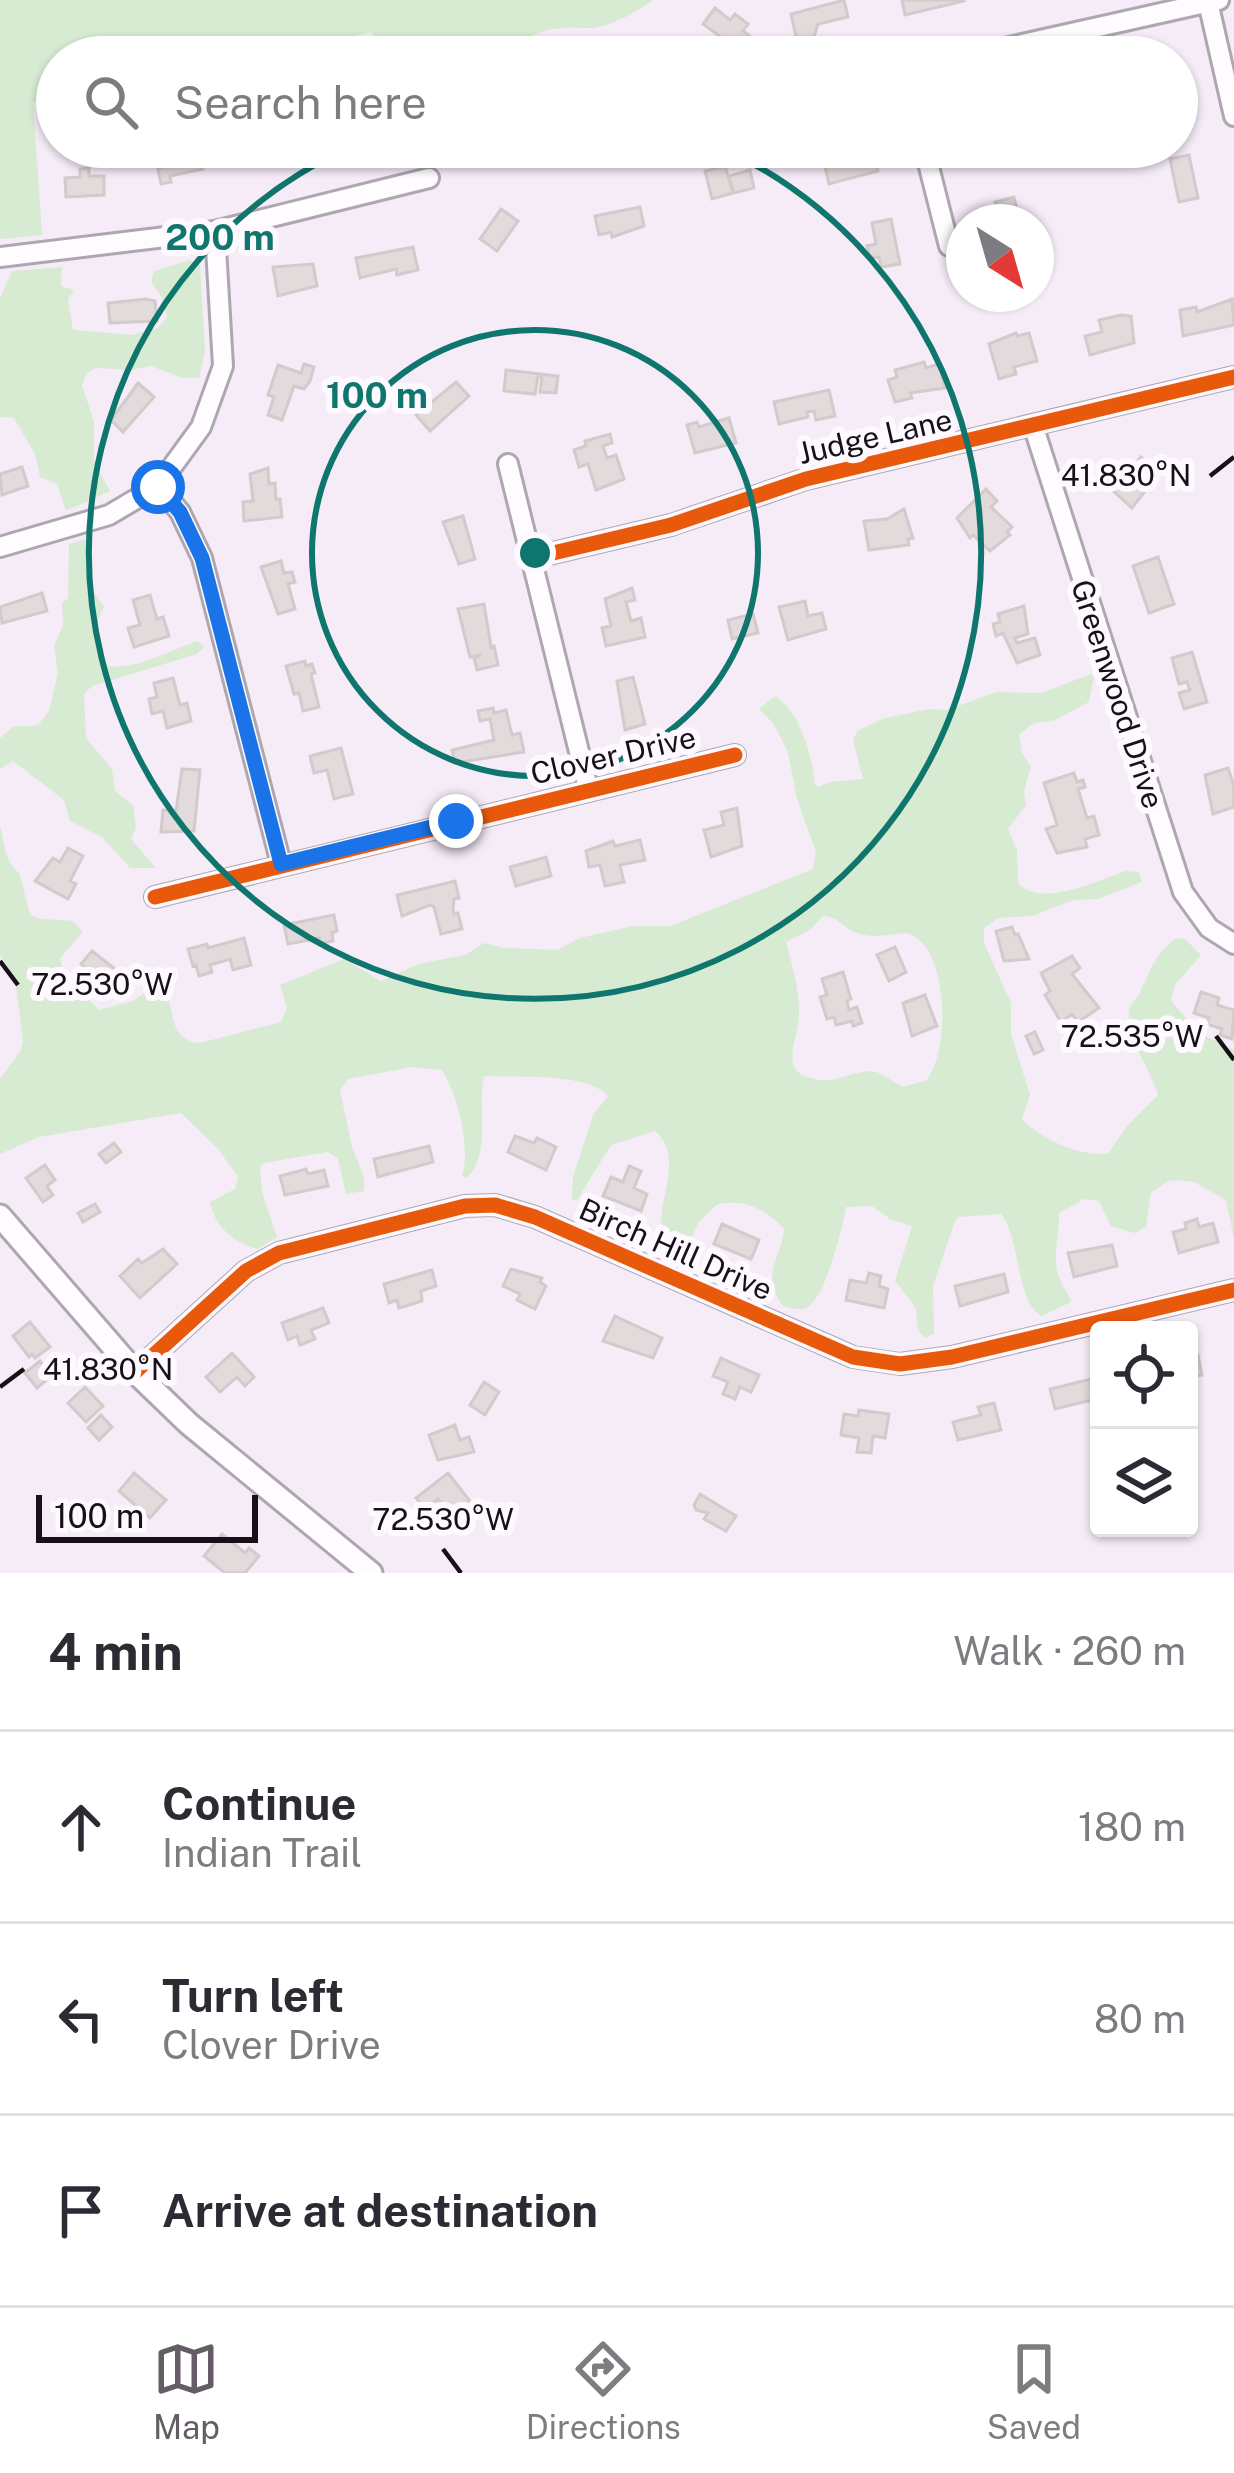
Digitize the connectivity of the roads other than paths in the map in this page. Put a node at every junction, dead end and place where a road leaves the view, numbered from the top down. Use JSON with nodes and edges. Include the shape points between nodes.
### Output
{"nodes":[{"id":1,"x":1214,"y":1,"type":"edge"},
{"id":2,"x":1058,"y":36,"type":"edge"},
{"id":3,"x":1234,"y":116,"type":"edge"},
{"id":4,"x":929,"y":168,"type":"edge"},
{"id":5,"x":429,"y":178,"type":"dead end"},
{"id":6,"x":215,"y":231,"type":"junction"},
{"id":7,"x":946,"y":234,"type":"edge"},
{"id":8,"x":0,"y":257,"type":"edge"},
{"id":9,"x":1234,"y":377,"type":"edge"},
{"id":10,"x":1033,"y":425,"type":"junction"},
{"id":11,"x":508,"y":464,"type":"dead end"},
{"id":12,"x":158,"y":487,"type":"junction"},
{"id":13,"x":0,"y":547,"type":"edge"},
{"id":14,"x":532,"y":558,"type":"junction"},
{"id":15,"x":735,"y":755,"type":"dead end"},
{"id":16,"x":588,"y":788,"type":"junction"},
{"id":17,"x":281,"y":864,"type":"junction"},
{"id":18,"x":155,"y":897,"type":"dead end"},
{"id":19,"x":1234,"y":944,"type":"edge"},
{"id":20,"x":0,"y":1216,"type":"edge"},
{"id":21,"x":1234,"y":1290,"type":"edge"},
{"id":22,"x":135,"y":1372,"type":"junction"},
{"id":23,"x":371,"y":1573,"type":"edge"}],
"edges":[{"from":1,"to":2,"type":"street"},
{"from":1,"to":3,"type":"street"},
{"from":4,"to":7,"type":"street"},
{"from":5,"to":6,"type":"street"},
{"from":6,"to":8,"type":"street"},
{"from":6,"to":12,"type":"street","via":[[223,366],[201,428]]},
{"from":9,"to":10,"type":"street","name":"Judge Lane"},
{"from":10,"to":14,"type":"street","name":"Judge Lane","via":[[806,478],[671,525]]},
{"from":10,"to":19,"type":"street","name":"Greenwood Drive","via":[[1183,892],[1209,928]]},
{"from":11,"to":14,"type":"street"},
{"from":12,"to":13,"type":"street","via":[[109,515]]},
{"from":12,"to":17,"type":"street","via":[[202,558]]},
{"from":14,"to":16,"type":"street"},
{"from":15,"to":16,"type":"street","name":"Clover Drive"},
{"from":16,"to":17,"type":"street","name":"Clover Drive"},
{"from":17,"to":18,"type":"street","name":"Clover Drive"},
{"from":20,"to":22,"type":"street"},
{"from":21,"to":22,"type":"street","name":"Birch Hill Drive","via":[[901,1364],[854,1357],[535,1216],[495,1204],[465,1206],[278,1252],[246,1271]]},
{"from":22,"to":23,"type":"street"}]}
